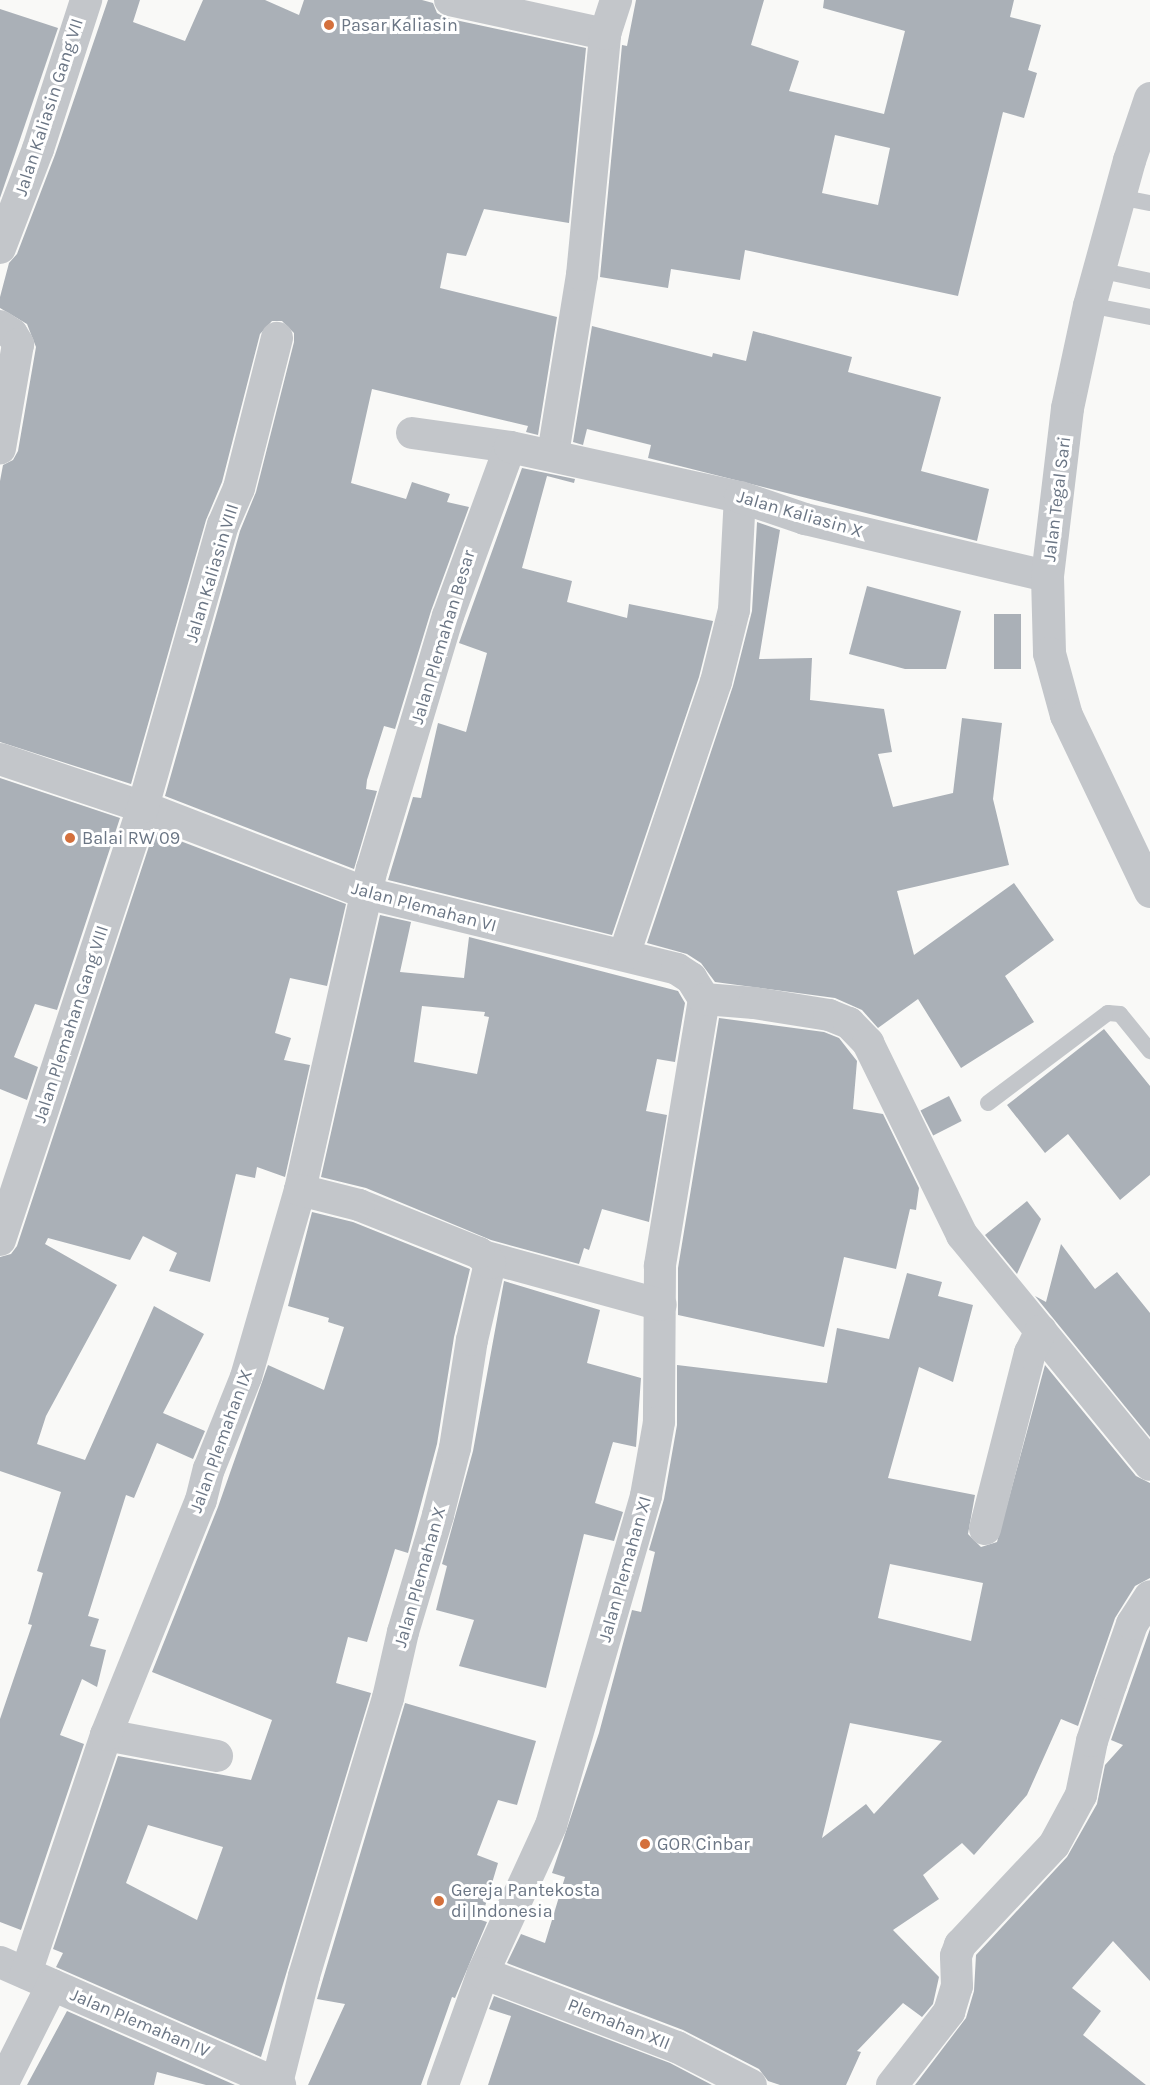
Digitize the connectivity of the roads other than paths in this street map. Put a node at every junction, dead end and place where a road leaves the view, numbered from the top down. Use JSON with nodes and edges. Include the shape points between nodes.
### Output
{"nodes":[{"id":1,"x":86,"y":0,"type":"edge"},
{"id":2,"x":450,"y":0,"type":"edge"},
{"id":3,"x":616,"y":0,"type":"edge"},
{"id":4,"x":606,"y":34,"type":"junction"},
{"id":5,"x":1150,"y":98,"type":"edge"},
{"id":6,"x":11,"y":189,"type":"edge"},
{"id":7,"x":1135,"y":200,"type":"edge"},
{"id":8,"x":0,"y":248,"type":"edge"},
{"id":9,"x":1098,"y":270,"type":"junction"},
{"id":10,"x":1150,"y":281,"type":"edge"},
{"id":11,"x":1089,"y":305,"type":"junction"},
{"id":12,"x":1150,"y":317,"type":"edge"},
{"id":13,"x":0,"y":326,"type":"edge"},
{"id":14,"x":277,"y":338,"type":"dead end"},
{"id":15,"x":412,"y":433,"type":"dead end"},
{"id":16,"x":555,"y":443,"type":"junction"},
{"id":17,"x":510,"y":447,"type":"junction"},
{"id":18,"x":0,"y":448,"type":"edge"},
{"id":19,"x":740,"y":497,"type":"junction"},
{"id":20,"x":1047,"y":576,"type":"junction"},
{"id":21,"x":0,"y":759,"type":"edge"},
{"id":22,"x":143,"y":807,"type":"junction"},
{"id":23,"x":1150,"y":891,"type":"edge"},
{"id":24,"x":366,"y":893,"type":"junction"},
{"id":25,"x":624,"y":955,"type":"junction"},
{"id":26,"x":704,"y":999,"type":"junction"},
{"id":27,"x":1150,"y":1051,"type":"edge"},
{"id":28,"x":988,"y":1103,"type":"dead end"},
{"id":29,"x":300,"y":1190,"type":"junction"},
{"id":30,"x":0,"y":1240,"type":"edge"},
{"id":31,"x":486,"y":1257,"type":"junction"},
{"id":32,"x":661,"y":1305,"type":"junction"},
{"id":33,"x":1041,"y":1330,"type":"junction"},
{"id":34,"x":1150,"y":1466,"type":"edge"},
{"id":35,"x":985,"y":1529,"type":"dead end"},
{"id":36,"x":1150,"y":1596,"type":"edge"},
{"id":37,"x":106,"y":1735,"type":"junction"},
{"id":38,"x":217,"y":1756,"type":"dead end"},
{"id":39,"x":26,"y":1973,"type":"edge"},
{"id":40,"x":483,"y":1973,"type":"junction"},
{"id":41,"x":279,"y":2084,"type":"edge"},
{"id":42,"x":2,"y":2085,"type":"edge"},
{"id":43,"x":443,"y":2085,"type":"edge"},
{"id":44,"x":751,"y":2085,"type":"edge"},
{"id":45,"x":892,"y":2085,"type":"edge"}],
"edges":[{"from":1,"to":6,"type":"street","name":"Jalan Kaliasin Gang VII"},
{"from":2,"to":4,"type":"street"},
{"from":3,"to":4,"type":"street"},
{"from":4,"to":16,"type":"street","via":[[582,275]]},
{"from":5,"to":7,"type":"street","name":"Jalan Tegal Sari"},
{"from":6,"to":8,"type":"street","name":"Jalan Kaliasin Gang VII"},
{"from":7,"to":9,"type":"street","name":"Jalan Tegal Sari"},
{"from":9,"to":10,"type":"lane"},
{"from":9,"to":11,"type":"street","name":"Jalan Tegal Sari"},
{"from":11,"to":12,"type":"lane"},
{"from":11,"to":20,"type":"street","name":"Jalan Tegal Sari","via":[[1067,408]]},
{"from":13,"to":18,"type":"street","via":[[18,344]]},
{"from":14,"to":22,"type":"street","name":"Jalan Kaliasin VIII","via":[[239,488],[223,525]]},
{"from":15,"to":17,"type":"street"},
{"from":16,"to":17,"type":"street"},
{"from":16,"to":19,"type":"street","name":"Jalan Kaliasin X"},
{"from":17,"to":24,"type":"street","name":"Jalan Plemahan Besar","via":[[447,616]]},
{"from":19,"to":20,"type":"street","name":"Jalan Kaliasin X","via":[[805,519]]},
{"from":19,"to":25,"type":"street","via":[[734,610],[716,682]]},
{"from":20,"to":23,"type":"street","name":"Jalan Tegal Sari","via":[[1049,653],[1066,715]]},
{"from":21,"to":22,"type":"street","name":"Jalan Plemahan VI"},
{"from":22,"to":24,"type":"street","name":"Jalan Plemahan VI"},
{"from":22,"to":30,"type":"street","name":"Jalan Plemahan Gang VIII"},
{"from":24,"to":25,"type":"street","name":"Jalan Plemahan VI"},
{"from":24,"to":29,"type":"street","name":"Jalan Plemahan IX"},
{"from":25,"to":26,"type":"street","name":"Jalan Plemahan VI","via":[[677,969],[691,978]]},
{"from":26,"to":32,"type":"street","name":"Jalan Plemahan XI","via":[[660,1266]]},
{"from":26,"to":33,"type":"street","via":[[807,1012],[849,1023],[868,1043],[962,1235]]},
{"from":27,"to":28,"type":"lane","via":[[1120,1014],[1108,1013]]},
{"from":29,"to":31,"type":"street","via":[[359,1205]]},
{"from":29,"to":37,"type":"street","name":"Jalan Plemahan IX","via":[[246,1377]]},
{"from":31,"to":32,"type":"street"},
{"from":31,"to":41,"type":"street","name":"Jalan Plemahan X","via":[[490,1263],[472,1340],[455,1448],[388,1698],[304,1976]]},
{"from":32,"to":40,"type":"street","name":"Jalan Plemahan XI","via":[[659,1422],[646,1496],[551,1825]]},
{"from":33,"to":34,"type":"street"},
{"from":33,"to":35,"type":"street","via":[[1030,1353]]},
{"from":36,"to":45,"type":"street","via":[[1132,1624],[1092,1741],[1081,1795],[1054,1845],[960,1945],[956,1956],[957,1986],[949,2012]]},
{"from":37,"to":38,"type":"street"},
{"from":37,"to":39,"type":"street","name":"Jalan Plemahan IX"},
{"from":39,"to":41,"type":"street","name":"Jalan Plemahan IV"},
{"from":39,"to":42,"type":"street","name":"Jalan Plemahan IX"},
{"from":40,"to":43,"type":"street","name":"Jalan Plemahan XI"},
{"from":40,"to":44,"type":"street","name":"Plemahan XII","via":[[677,2047]]}]}
